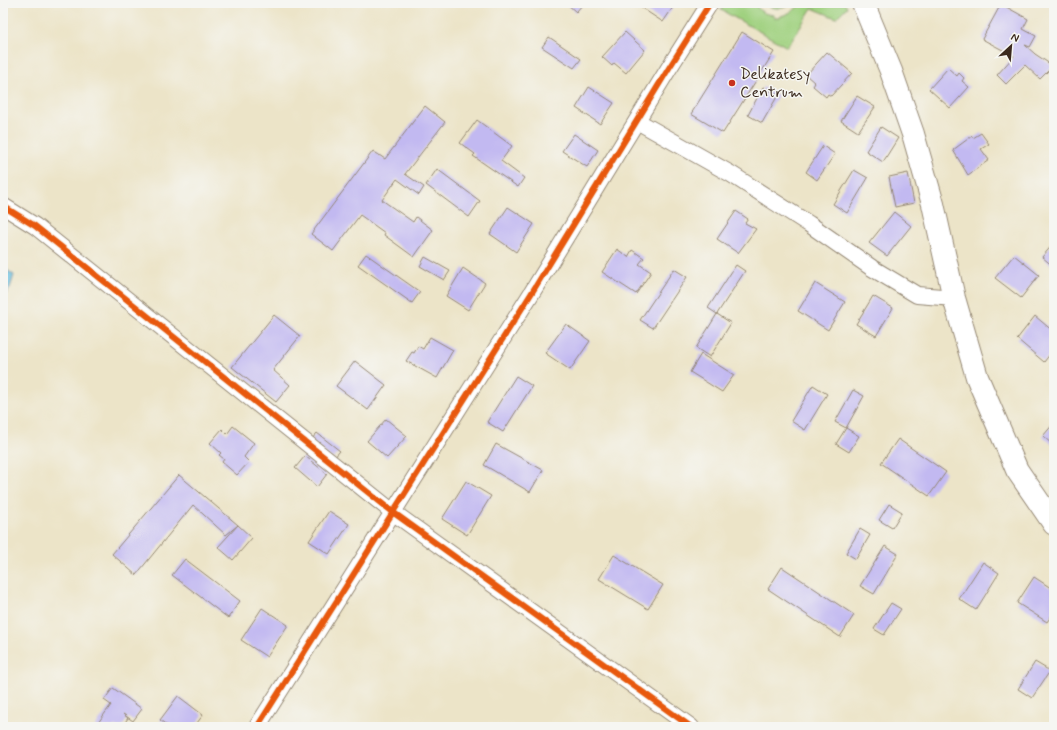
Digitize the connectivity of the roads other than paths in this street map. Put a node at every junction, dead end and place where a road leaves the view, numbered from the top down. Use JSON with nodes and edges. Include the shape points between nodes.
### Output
{"nodes":[{"id":1,"x":710,"y":3,"type":"edge"},
{"id":2,"x":863,"y":3,"type":"edge"},
{"id":3,"x":637,"y":121,"type":"junction"},
{"id":4,"x":3,"y":206,"type":"edge"},
{"id":5,"x":954,"y":298,"type":"junction"},
{"id":6,"x":394,"y":513,"type":"junction"},
{"id":7,"x":1054,"y":524,"type":"edge"},
{"id":8,"x":257,"y":727,"type":"edge"},
{"id":9,"x":691,"y":727,"type":"edge"}],
"edges":[{"from":1,"to":3,"type":"street"},
{"from":2,"to":5,"type":"street","via":[[913,134],[933,204]]},
{"from":3,"to":5,"type":"street","via":[[731,174],[917,295]]},
{"from":3,"to":6,"type":"street"},
{"from":4,"to":6,"type":"street","via":[[35,226]]},
{"from":5,"to":7,"type":"street","via":[[978,378],[1017,470]]},
{"from":6,"to":8,"type":"street"},
{"from":6,"to":9,"type":"street"}]}
